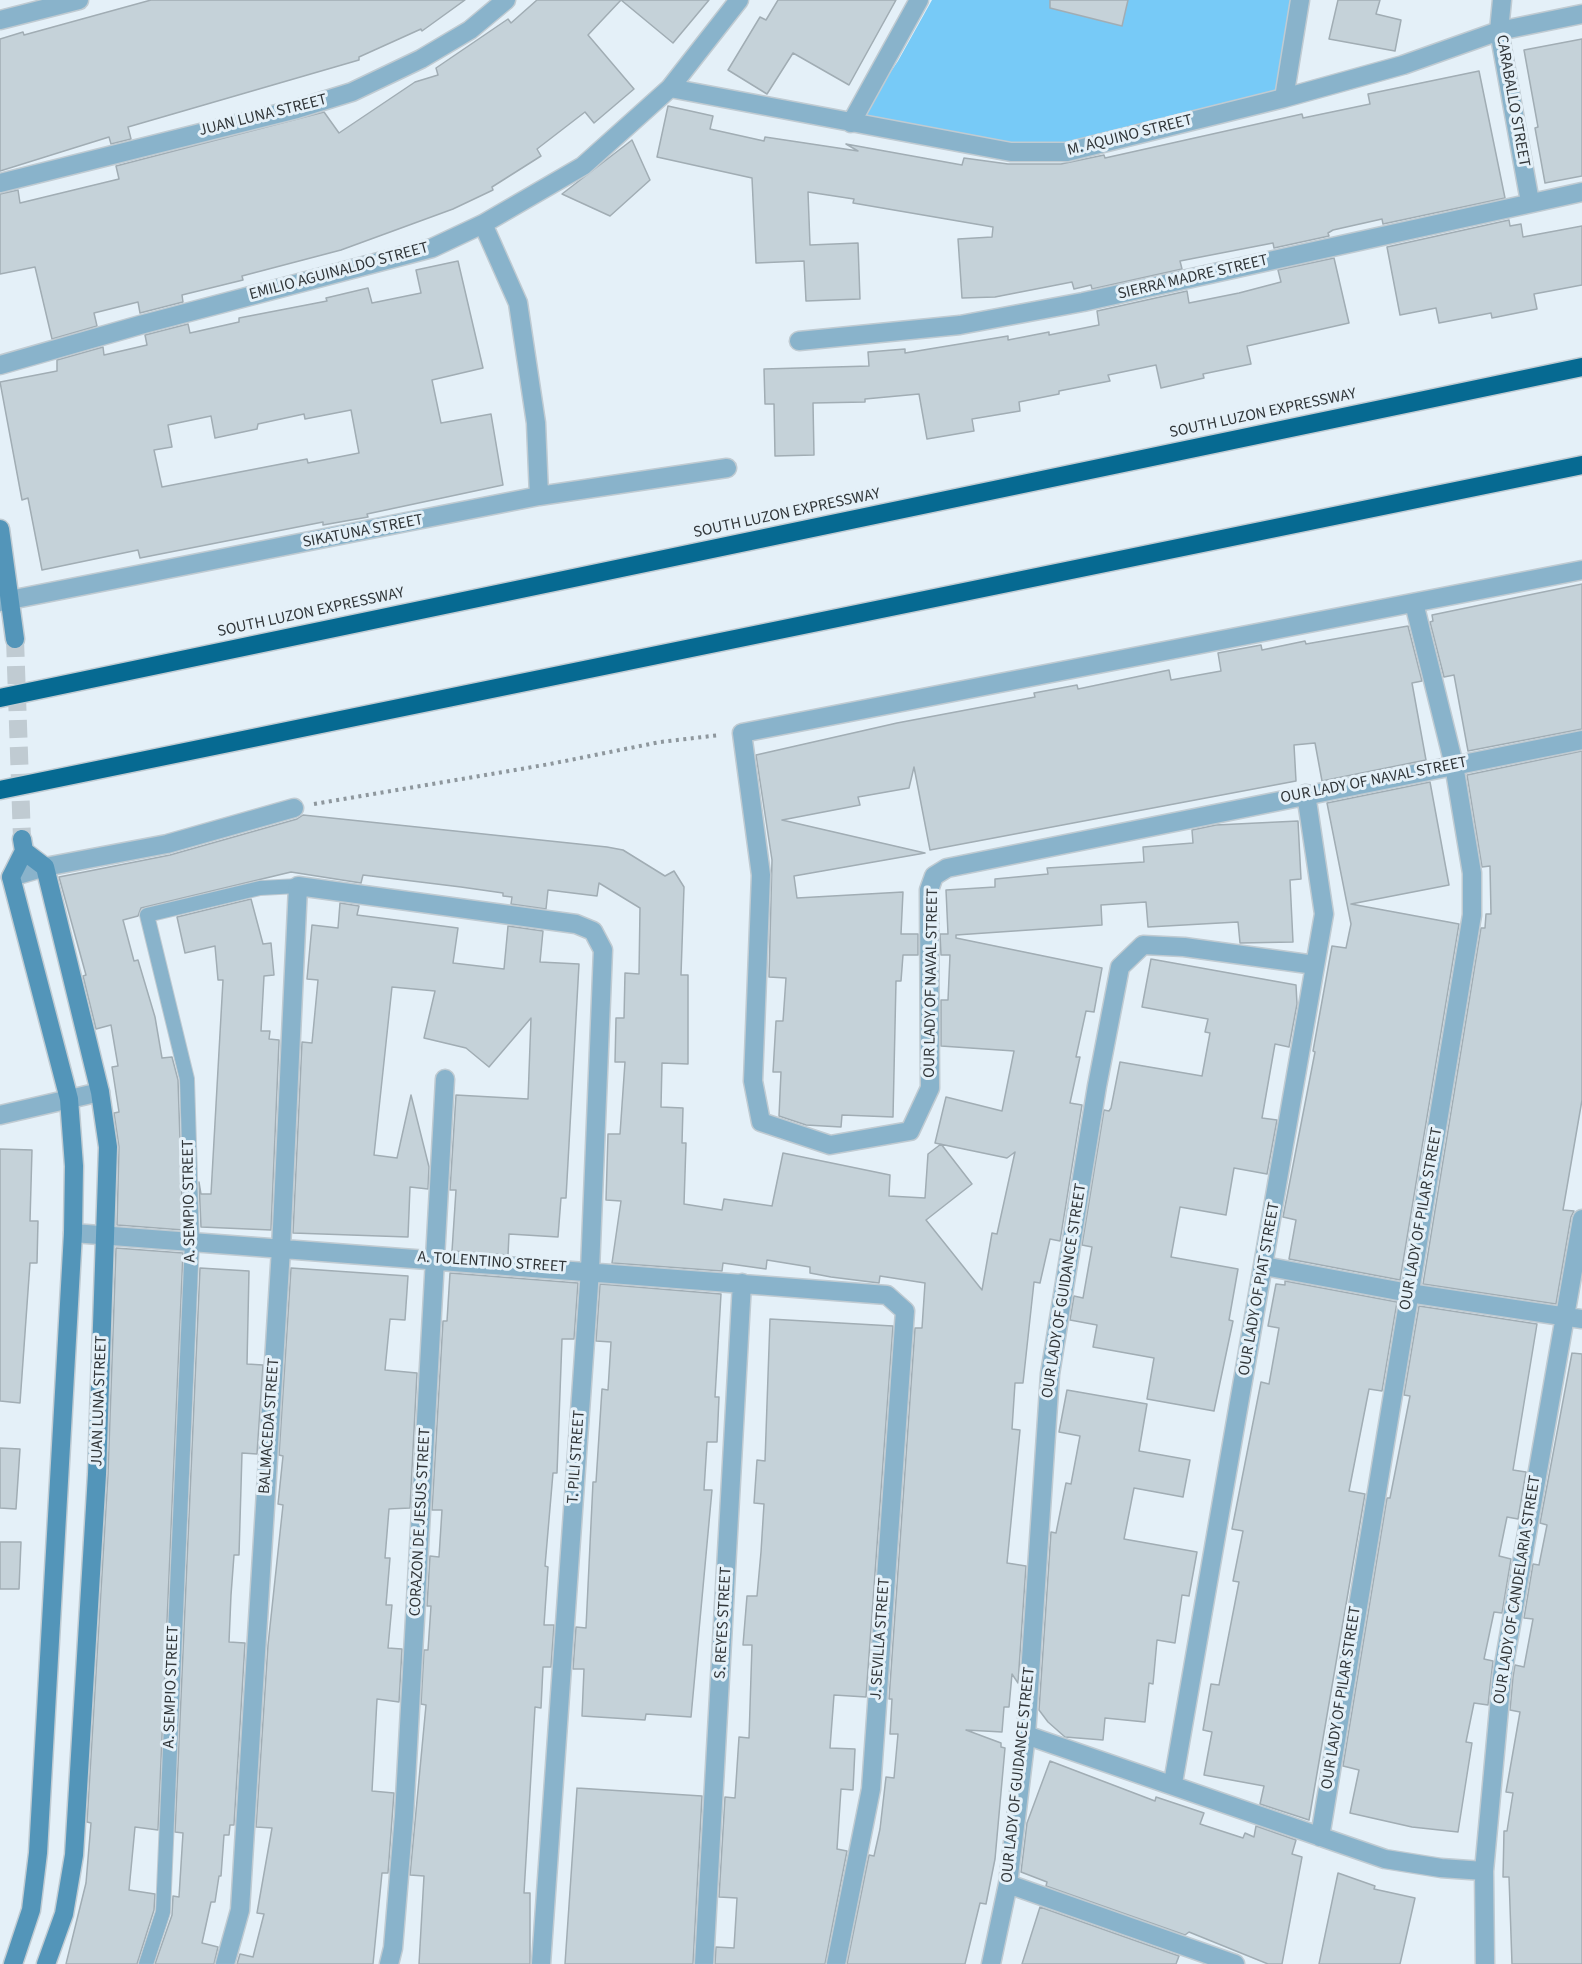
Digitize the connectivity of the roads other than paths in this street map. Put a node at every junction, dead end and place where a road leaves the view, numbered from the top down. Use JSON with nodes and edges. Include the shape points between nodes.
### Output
{"nodes":[{"id":1,"x":79,"y":0,"type":"edge"},
{"id":2,"x":506,"y":0,"type":"edge"},
{"id":3,"x":739,"y":0,"type":"edge"},
{"id":4,"x":920,"y":0,"type":"edge"},
{"id":5,"x":1300,"y":0,"type":"edge"},
{"id":6,"x":1502,"y":0,"type":"edge"},
{"id":7,"x":1582,"y":14,"type":"edge"},
{"id":8,"x":0,"y":20,"type":"edge"},
{"id":9,"x":1499,"y":31,"type":"junction"},
{"id":10,"x":670,"y":88,"type":"junction"},
{"id":11,"x":1284,"y":98,"type":"junction"},
{"id":12,"x":851,"y":123,"type":"junction"},
{"id":13,"x":0,"y":183,"type":"edge"},
{"id":14,"x":1582,"y":192,"type":"edge"},
{"id":15,"x":1530,"y":202,"type":"junction"},
{"id":16,"x":483,"y":224,"type":"junction"},
{"id":17,"x":800,"y":341,"type":"dead end"},
{"id":18,"x":0,"y":365,"type":"edge"},
{"id":19,"x":1582,"y":367,"type":"edge"},
{"id":20,"x":1582,"y":465,"type":"edge"},
{"id":21,"x":727,"y":468,"type":"dead end"},
{"id":22,"x":539,"y":496,"type":"junction"},
{"id":23,"x":0,"y":529,"type":"edge"},
{"id":24,"x":1582,"y":570,"type":"edge"},
{"id":25,"x":5,"y":601,"type":"edge"},
{"id":26,"x":1414,"y":603,"type":"junction"},
{"id":27,"x":15,"y":639,"type":"tunnel mouth"},
{"id":28,"x":0,"y":699,"type":"edge"},
{"id":29,"x":1582,"y":740,"type":"edge"},
{"id":30,"x":1454,"y":765,"type":"junction"},
{"id":31,"x":0,"y":790,"type":"edge"},
{"id":32,"x":1306,"y":794,"type":"junction"},
{"id":33,"x":294,"y":808,"type":"road end"},
{"id":34,"x":45,"y":867,"type":"junction"},
{"id":35,"x":11,"y":877,"type":"junction"},
{"id":36,"x":298,"y":886,"type":"junction"},
{"id":37,"x":603,"y":950,"type":"joint"},
{"id":38,"x":1315,"y":965,"type":"junction"},
{"id":39,"x":446,"y":1079,"type":"dead end"},
{"id":40,"x":100,"y":1092,"type":"junction"},
{"id":41,"x":69,"y":1099,"type":"junction"},
{"id":42,"x":0,"y":1115,"type":"edge"},
{"id":43,"x":1582,"y":1219,"type":"edge"},
{"id":44,"x":73,"y":1233,"type":"junction"},
{"id":45,"x":106,"y":1235,"type":"junction"},
{"id":46,"x":192,"y":1242,"type":"junction"},
{"id":47,"x":281,"y":1249,"type":"junction"},
{"id":48,"x":436,"y":1259,"type":"junction"},
{"id":49,"x":1264,"y":1266,"type":"junction"},
{"id":50,"x":590,"y":1270,"type":"junction"},
{"id":51,"x":742,"y":1282,"type":"junction"},
{"id":52,"x":1409,"y":1293,"type":"junction"},
{"id":53,"x":905,"y":1311,"type":"joint"},
{"id":54,"x":1573,"y":1317,"type":"edge"},
{"id":55,"x":1026,"y":1735,"type":"junction"},
{"id":56,"x":1173,"y":1783,"type":"junction"},
{"id":57,"x":1320,"y":1837,"type":"junction"},
{"id":58,"x":1484,"y":1870,"type":"junction"},
{"id":59,"x":1008,"y":1884,"type":"junction"},
{"id":60,"x":31,"y":1910,"type":"junction"},
{"id":61,"x":64,"y":1914,"type":"junction"},
{"id":62,"x":13,"y":1964,"type":"edge"},
{"id":63,"x":46,"y":1964,"type":"edge"},
{"id":64,"x":146,"y":1964,"type":"edge"},
{"id":65,"x":225,"y":1964,"type":"edge"},
{"id":66,"x":389,"y":1964,"type":"edge"},
{"id":67,"x":541,"y":1964,"type":"edge"},
{"id":68,"x":704,"y":1964,"type":"edge"},
{"id":69,"x":836,"y":1964,"type":"edge"},
{"id":70,"x":991,"y":1964,"type":"edge"},
{"id":71,"x":1235,"y":1964,"type":"edge"},
{"id":72,"x":1485,"y":1964,"type":"edge"}],
"edges":[{"from":1,"to":8,"type":"street"},
{"from":2,"to":13,"type":"street","name":"JUAN LUNA STREET","via":[[460,36],[352,92]]},
{"from":3,"to":10,"type":"street","name":"EMILIO AGUINALDO STREET"},
{"from":4,"to":12,"type":"street"},
{"from":5,"to":11,"type":"street"},
{"from":6,"to":9,"type":"street","name":"CARABALLO STREET"},
{"from":7,"to":9,"type":"street","name":"M. AQUINO STREET"},
{"from":9,"to":11,"type":"street","name":"M. AQUINO STREET","via":[[1403,65]]},
{"from":9,"to":15,"type":"street","name":"CARABALLO STREET"},
{"from":10,"to":12,"type":"street","name":"M. AQUINO STREET"},
{"from":10,"to":16,"type":"street","name":"EMILIO AGUINALDO STREET","via":[[583,166]]},
{"from":11,"to":12,"type":"street","name":"M. AQUINO STREET","via":[[1067,153],[1011,152]]},
{"from":14,"to":15,"type":"street","name":"SIERRA MADRE STREET"},
{"from":15,"to":17,"type":"street","name":"SIERRA MADRE STREET","via":[[1083,302],[960,325]]},
{"from":16,"to":18,"type":"street","name":"EMILIO AGUINALDO STREET","via":[[432,248]]},
{"from":16,"to":22,"type":"street","via":[[518,303],[536,423]]},
{"from":19,"to":28,"type":"highway","name":"SOUTH LUZON EXPRESSWAY"},
{"from":20,"to":31,"type":"highway"},
{"from":21,"to":22,"type":"street","name":"SIKATUNA STREET"},
{"from":22,"to":25,"type":"street","name":"SIKATUNA STREET"},
{"from":23,"to":25,"type":"street"},
{"from":24,"to":26,"type":"street"},
{"from":25,"to":27,"type":"street"},
{"from":26,"to":30,"type":"street","name":"OUR LADY OF PILAR STREET"},
{"from":26,"to":32,"type":"street","name":"OUR LADY OF NAVAL STREET","via":[[742,733],[761,875],[753,1081],[761,1122],[830,1145],[910,1131],[930,1088],[929,890],[934,876],[947,868]]},
{"from":29,"to":30,"type":"street","name":"OUR LADY OF NAVAL STREET"},
{"from":30,"to":32,"type":"street","name":"OUR LADY OF NAVAL STREET"},
{"from":30,"to":52,"type":"street","name":"OUR LADY OF PILAR STREET","via":[[1472,873],[1472,915]]},
{"from":32,"to":38,"type":"street","name":"OUR LADY OF PIAT STREET","via":[[1324,914]]},
{"from":33,"to":34,"type":"street","via":[[167,844]]},
{"from":34,"to":35,"type":"street"},
{"from":34,"to":35,"type":"street","via":[[23,845]]},
{"from":34,"to":40,"type":"street","name":"JUAN LUNA STREET"},
{"from":35,"to":41,"type":"street"},
{"from":36,"to":37,"type":"street","name":"A. SEMPIO STREET","via":[[576,924],[593,931]]},
{"from":36,"to":46,"type":"lane","name":"A. SEMPIO STREET","via":[[260,888],[147,915],[187,1079]]},
{"from":36,"to":47,"type":"street","name":"BALMACEDA STREET"},
{"from":37,"to":50,"type":"street","name":"T. PILI STREET"},
{"from":38,"to":49,"type":"street","name":"OUR LADY OF PIAT STREET"},
{"from":38,"to":55,"type":"street","name":"OUR LADY OF GUIDANCE STREET","via":[[1143,945],[1120,967],[1050,1374]]},
{"from":39,"to":48,"type":"street","name":"CORAZON DE JESUS STREET"},
{"from":40,"to":41,"type":"street"},
{"from":40,"to":45,"type":"street","name":"JUAN LUNA STREET","via":[[108,1147]]},
{"from":41,"to":42,"type":"street"},
{"from":41,"to":44,"type":"street"},
{"from":43,"to":54,"type":"street","name":"OUR LADY OF CANDELARIA STREET"},
{"from":44,"to":45,"type":"street","name":"A. TOLENTINO STREET"},
{"from":44,"to":60,"type":"street","via":[[39,1842]]},
{"from":45,"to":46,"type":"street","name":"A. TOLENTINO STREET"},
{"from":45,"to":61,"type":"street","name":"JUAN LUNA STREET","via":[[97,1474],[75,1843]]},
{"from":46,"to":47,"type":"street","name":"A. TOLENTINO STREET"},
{"from":46,"to":64,"type":"lane","name":"A. SEMPIO STREET","via":[[163,1912]]},
{"from":47,"to":48,"type":"street","name":"A. TOLENTINO STREET"},
{"from":47,"to":65,"type":"street","name":"BALMACEDA STREET","via":[[240,1910]]},
{"from":48,"to":50,"type":"street","name":"A. TOLENTINO STREET"},
{"from":48,"to":66,"type":"street","name":"CORAZON DE JESUS STREET","via":[[405,1816]]},
{"from":49,"to":52,"type":"street"},
{"from":49,"to":56,"type":"street","name":"OUR LADY OF PIAT STREET"},
{"from":50,"to":51,"type":"street","name":"A. TOLENTINO STREET"},
{"from":50,"to":67,"type":"street","name":"T. PILI STREET"},
{"from":51,"to":53,"type":"street","name":"A. TOLENTINO STREET","via":[[887,1295]]},
{"from":51,"to":68,"type":"street","name":"S. REYES STREET"},
{"from":52,"to":54,"type":"street"},
{"from":52,"to":57,"type":"street","name":"OUR LADY OF PILAR STREET"},
{"from":53,"to":69,"type":"street","name":"J. SEVILLA STREET","via":[[871,1789]]},
{"from":54,"to":58,"type":"street","name":"OUR LADY OF CANDELARIA STREET","via":[[1502,1676]]},
{"from":55,"to":56,"type":"street"},
{"from":55,"to":59,"type":"street","name":"OUR LADY OF GUIDANCE STREET"},
{"from":56,"to":57,"type":"street"},
{"from":57,"to":58,"type":"street","via":[[1385,1859]]},
{"from":58,"to":72,"type":"street","name":"OUR LADY OF CANDELARIA STREET"},
{"from":59,"to":70,"type":"street","name":"OUR LADY OF GUIDANCE STREET"},
{"from":59,"to":71,"type":"street"},
{"from":60,"to":61,"type":"street"},
{"from":60,"to":62,"type":"street"},
{"from":61,"to":63,"type":"street","name":"JUAN LUNA STREET"}]}
